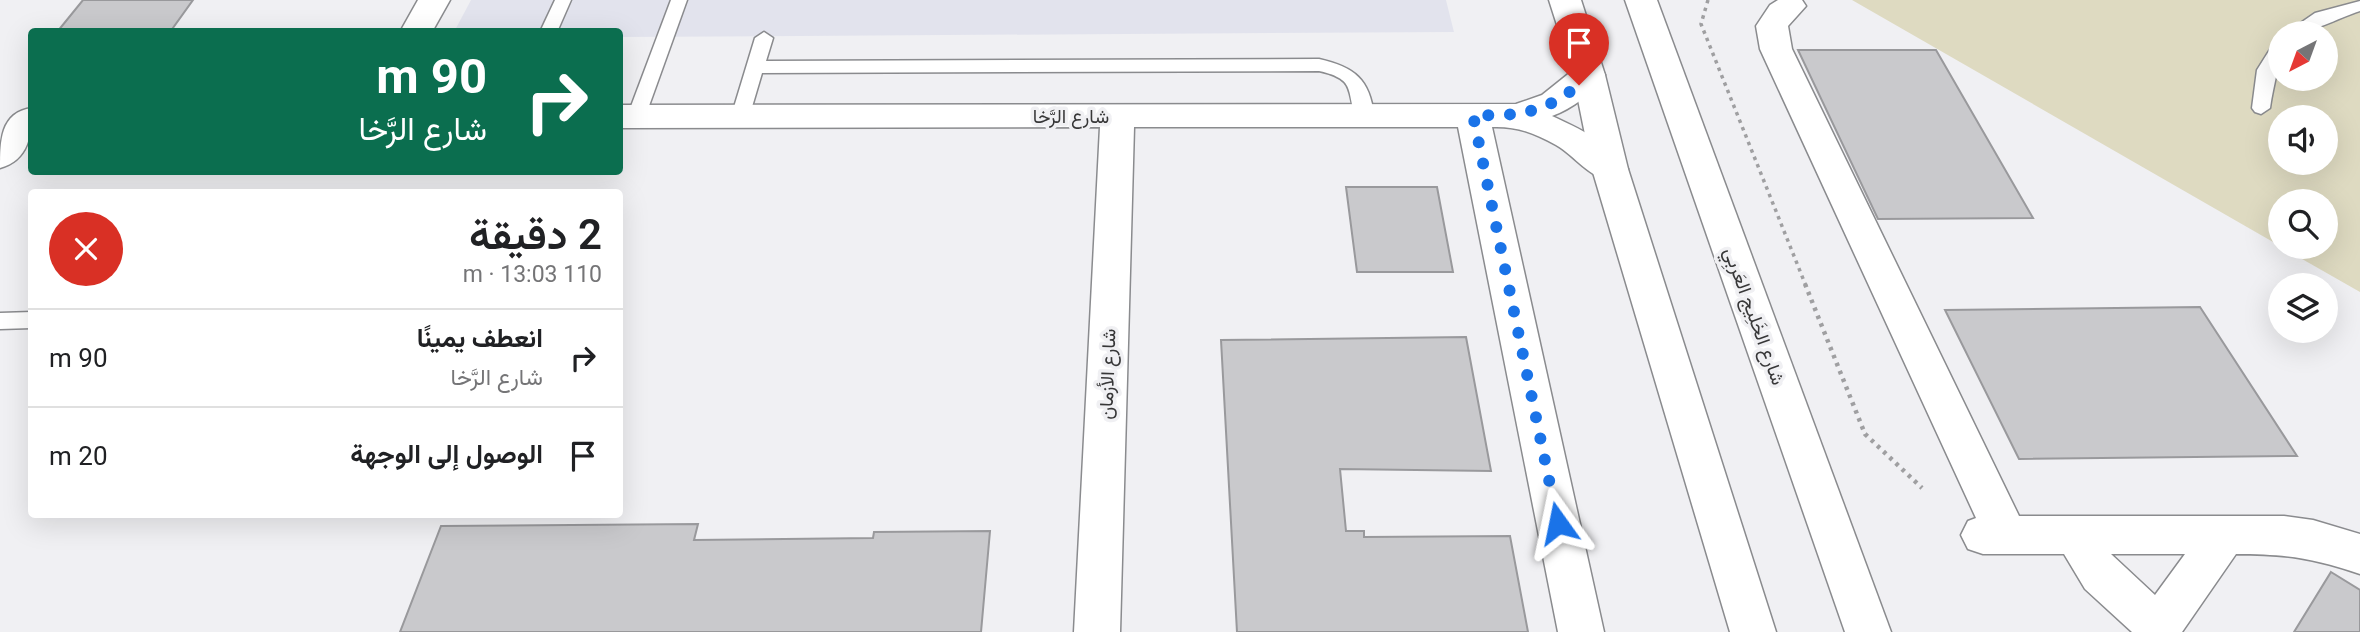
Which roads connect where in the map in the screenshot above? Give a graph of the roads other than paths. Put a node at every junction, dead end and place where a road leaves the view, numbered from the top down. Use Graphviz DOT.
graph roads {
  1 [pos="434,0"];
  2 [pos="563,0"];
  3 [pos="679,0"];
  4 [pos="1565,0"];
  5 [pos="1641,0"];
  6 [pos="1790,6"];
  7 [pos="2360,6"];
  8 [pos="2316,21"];
  9 [pos="418,28"];
  10 [pos="550,28"];
  11 [pos="764,38"];
  12 [pos="755,67"];
  13 [pos="2268,67"];
  14 [pos="1589,75"];
  15 [pos="2261,108"];
  16 [pos="1473,115"];
  17 [pos="1522,115"];
  18 [pos="1117,116"];
  19 [pos="1365,116"];
  20 [pos="628,117"];
  21 [pos="740,117"];
  22 [pos="20,119"];
  23 [pos="0,156"];
  24 [pos="1610,169"];
  25 [pos="28,320"];
  26 [pos="0,321"];
  27 [pos="2077,534"];
  28 [pos="2225,534"];
  29 [pos="2360,554"];
  30 [pos="2157,629"];
  31 [pos="1097,632"];
  32 [pos="1581,632"];
  33 [pos="1753,632"];
  34 [pos="1868,632"];
  1 -- 9 [label="main road"];
  2 -- 10 [label="lane"];
  3 -- 20 [label="lane"];
  4 -- 14 [label="main road"];
  5 -- 34 [label="main road, شارع الخَلِيج العَربِي"];
  6 -- 27 [label="main road"];
  7 -- 8 [label="lane"];
  11 -- 12 [label="lane"];
  12 -- 19 [label="lane"];
  12 -- 21 [label="lane"];
  13 -- 15 [label="lane"];
  14 -- 17 [label="main road, شارع الرَّخا"];
  14 -- 24 [label="main road"];
  16 -- 17 [label="main road, شارع الرَّخا"];
  16 -- 19 [label="main road, شارع الرَّخا"];
  16 -- 32 [label="main road"];
  17 -- 24 [label="main road, شارع الرَّخا"];
  18 -- 19 [label="main road, شارع الرَّخا"];
  18 -- 21 [label="main road, شارع الرَّخا"];
  18 -- 31 [label="main road, شارع الأزمان"];
  20 -- 21 [label="main road, شارع الرَّخا"];
  22 -- 23 [label="main road"];
  24 -- 33 [label="main road"];
  25 -- 26 [label="lane"];
  27 -- 28 [label="main road"];
  27 -- 30 [label="main road"];
  28 -- 29 [label="main road"];
  28 -- 30 [label="main road"];
}
